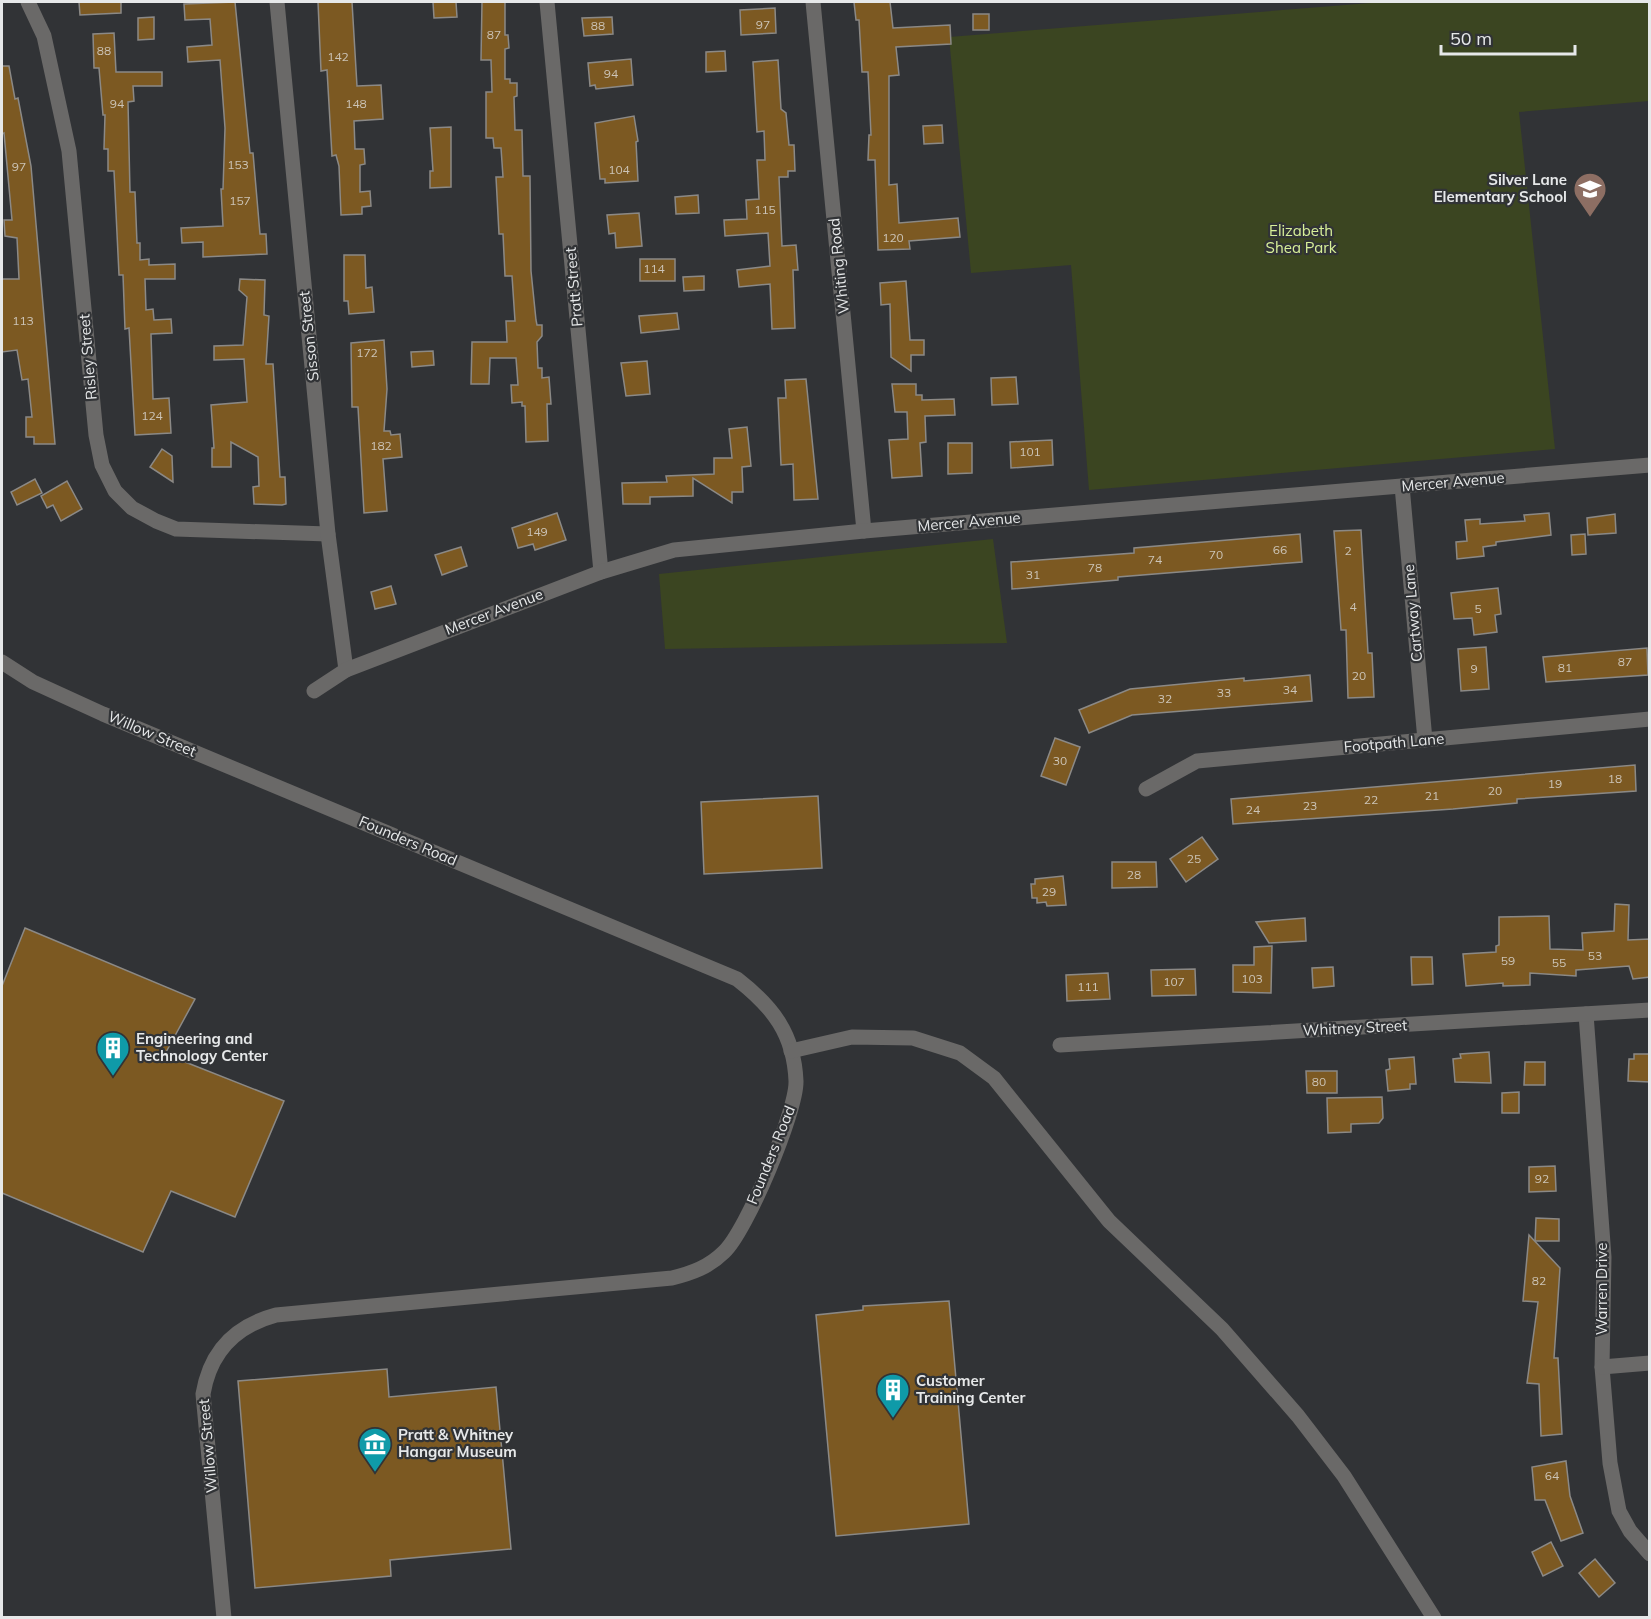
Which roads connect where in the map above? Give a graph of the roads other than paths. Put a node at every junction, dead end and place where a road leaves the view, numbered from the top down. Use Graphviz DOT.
graph roads {
  1 [pos="28,2"];
  2 [pos="277,2"];
  3 [pos="547,2"];
  4 [pos="813,2"];
  5 [pos="1650,465"];
  6 [pos="1402,486"];
  7 [pos="864,531"];
  8 [pos="328,534"];
  9 [pos="601,572"];
  10 [pos="2,662"];
  11 [pos="346,670"];
  12 [pos="314,691"];
  13 [pos="1650,718"];
  14 [pos="1425,740"];
  15 [pos="1146,789"];
  16 [pos="305,798"];
  17 [pos="1650,1010"];
  18 [pos="1586,1014"];
  19 [pos="1060,1045"];
  20 [pos="791,1051"];
  21 [pos="317,1312"];
  22 [pos="1650,1363"];
  23 [pos="1602,1367"];
  24 [pos="1650,1554"];
  25 [pos="224,1617"];
  26 [pos="1434,1617"];
  1 -- 8 [label="street, Risley Street"];
  2 -- 8 [label="street, Sisson Street"];
  3 -- 9 [label="street, Pratt Street"];
  4 -- 7 [label="street, Whiting Road"];
  5 -- 6 [label="street, Mercer Avenue"];
  6 -- 7 [label="street, Mercer Avenue"];
  6 -- 14 [label="street, Cartway Lane"];
  7 -- 9 [label="street, Mercer Avenue"];
  8 -- 11 [label="street, Sisson Street"];
  9 -- 11 [label="street, Mercer Avenue"];
  10 -- 16 [label="street, Willow Street"];
  11 -- 12 [label="street, Mercer Avenue"];
  13 -- 14 [label="street, Footpath Lane"];
  14 -- 15 [label="street, Footpath Lane"];
  16 -- 20 [label="street, Founders Road"];
  17 -- 18 [label="street, Whitney Street"];
  18 -- 19 [label="street, Whitney Street"];
  18 -- 23 [label="street, Warren Drive"];
  20 -- 21 [label="street, Founders Road"];
  20 -- 26 [label="street"];
  21 -- 25 [label="street, Willow Street"];
  22 -- 23 [label="street"];
  23 -- 24 [label="street, Warren Drive"];
}
